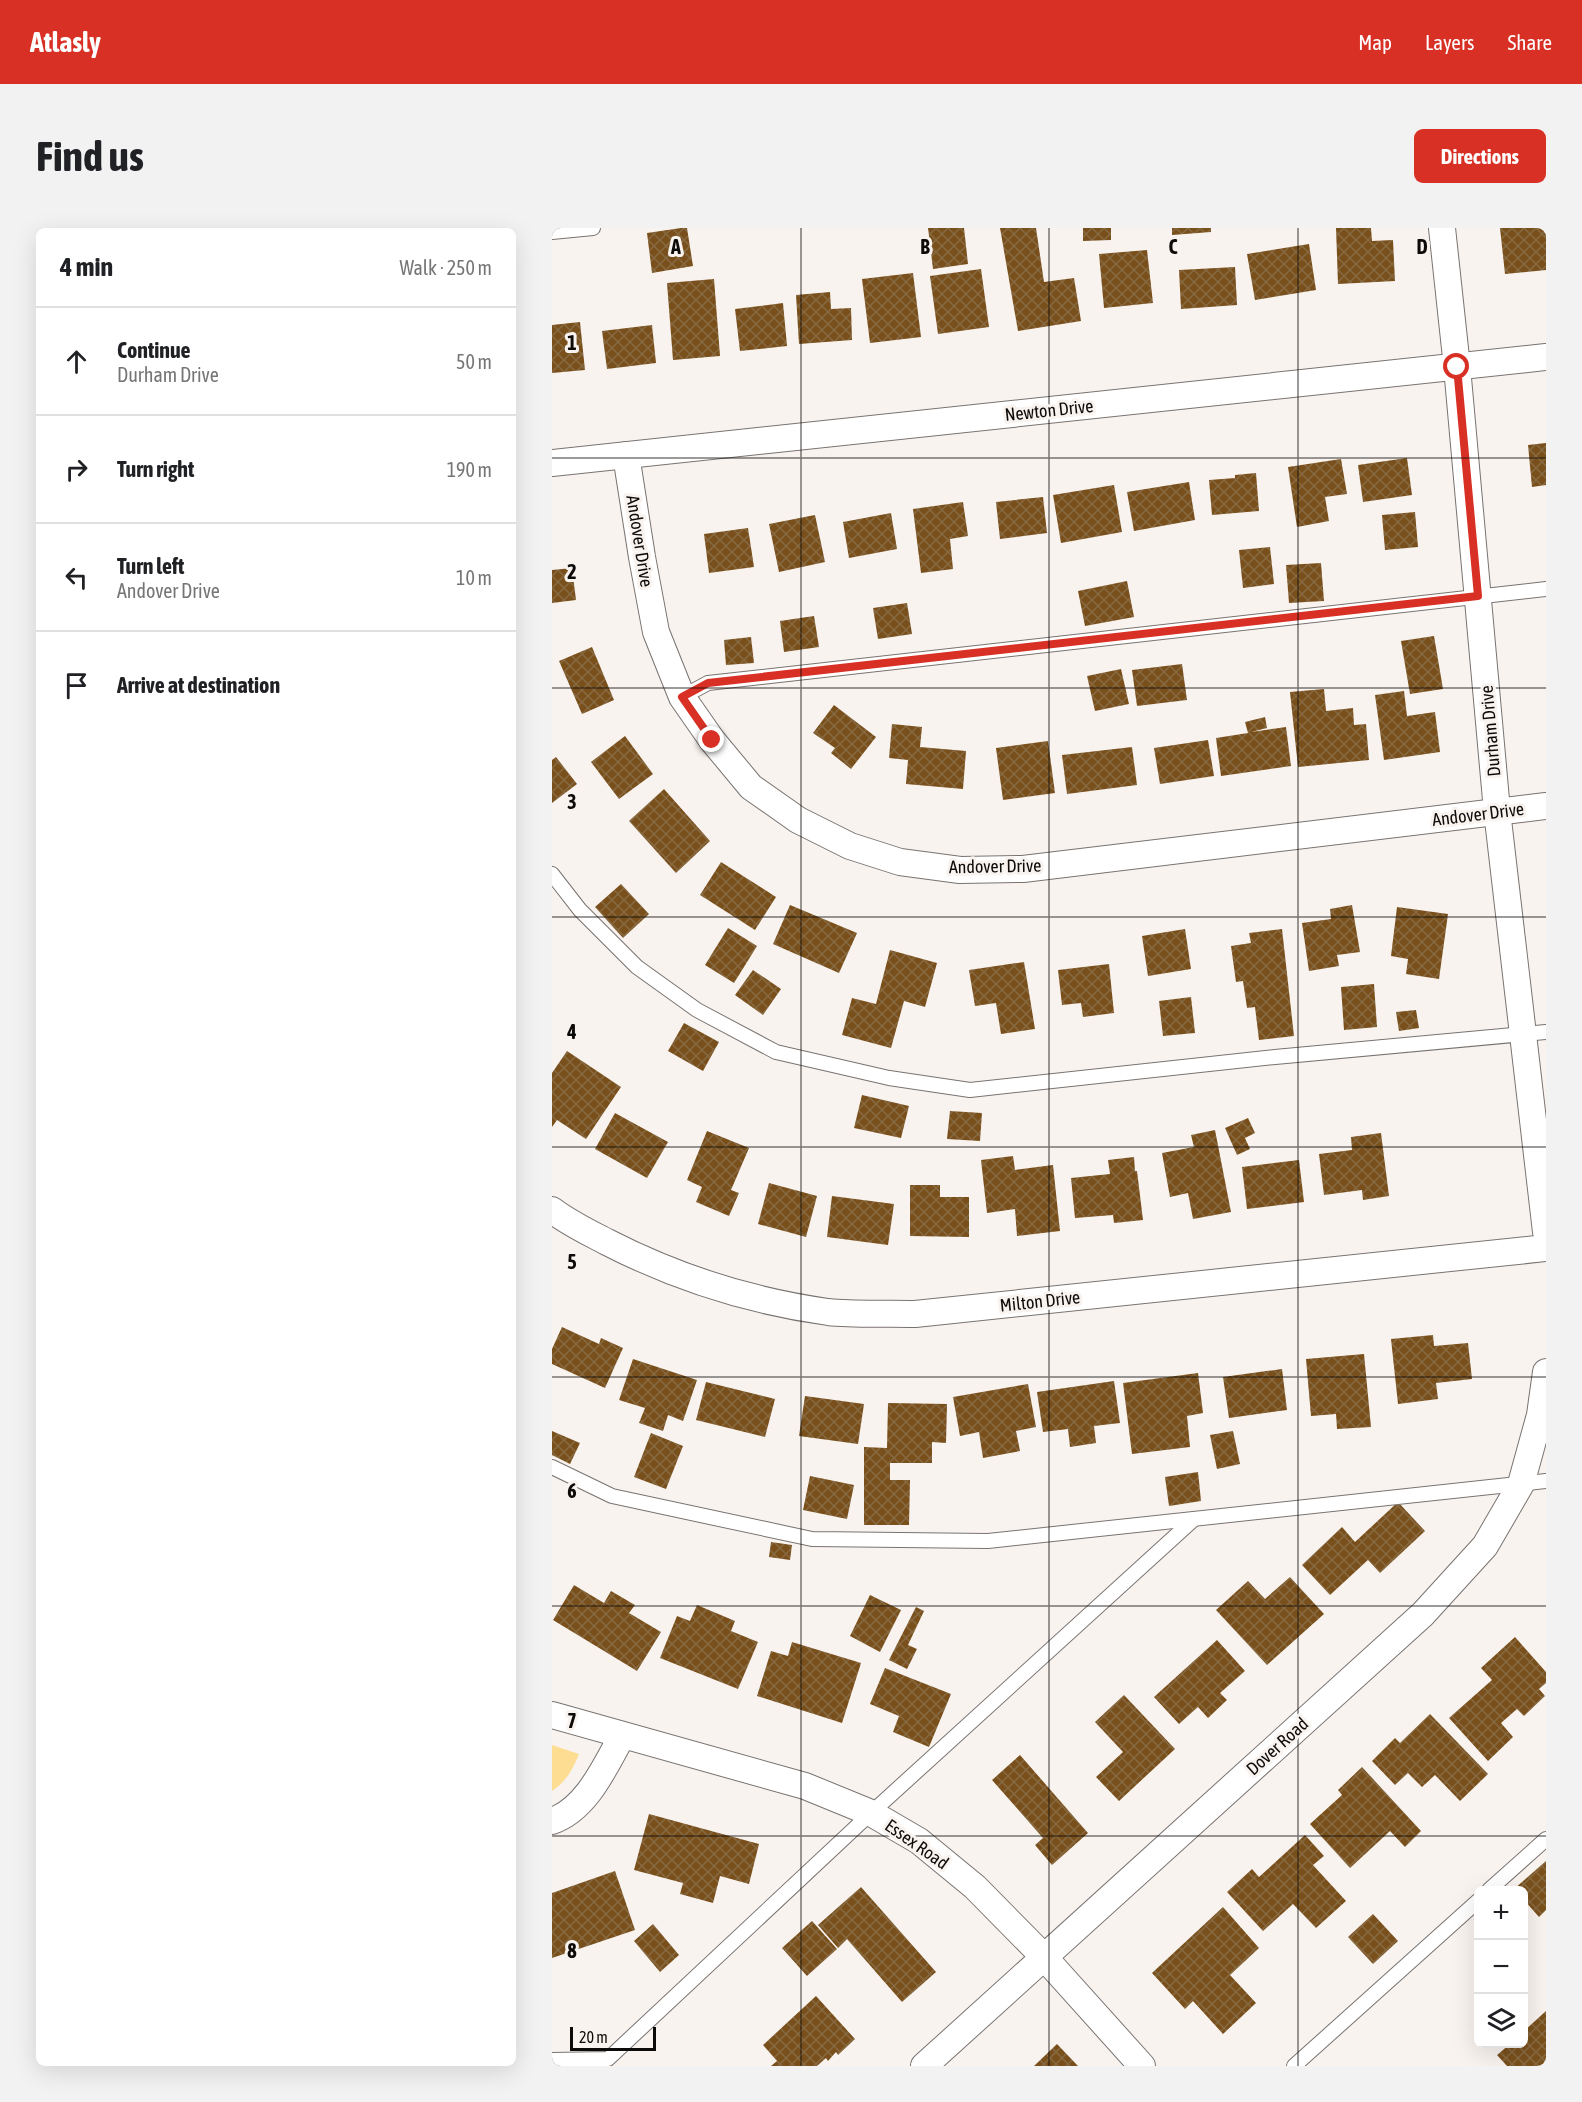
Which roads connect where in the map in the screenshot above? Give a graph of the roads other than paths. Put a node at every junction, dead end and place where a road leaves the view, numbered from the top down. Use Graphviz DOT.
graph roads {
  1 [pos="593,228"];
  2 [pos="1442,228"];
  3 [pos="552,232"];
  4 [pos="1546,357"];
  5 [pos="1457,367"];
  6 [pos="627,455"];
  7 [pos="552,463"];
  8 [pos="1546,589"];
  9 [pos="1478,596"];
  10 [pos="682,697"];
  11 [pos="1546,806"];
  12 [pos="1497,811"];
  13 [pos="552,874"];
  14 [pos="1534,1033"];
  15 [pos="552,1210"];
  16 [pos="1546,1232"];
  17 [pos="1546,1248"];
  18 [pos="1546,1372"];
  19 [pos="552,1467"];
  20 [pos="1546,1481"];
  21 [pos="1521,1484"];
  22 [pos="1194,1519"];
  23 [pos="552,1715"];
  24 [pos="622,1736"];
  25 [pos="871,1813"];
  26 [pos="552,1821"];
  27 [pos="1546,1839"];
  28 [pos="1493,1886"];
  29 [pos="1474,1904"];
  30 [pos="1044,1957"];
  31 [pos="552,2060"];
  32 [pos="924,2066"];
  33 [pos="1142,2066"];
  34 [pos="1294,2066"];
  1 -- 3 [label="lane"];
  2 -- 5 [label="street, Durham Drive"];
  4 -- 5 [label="street, Newton Drive"];
  5 -- 6 [label="street, Newton Drive"];
  5 -- 9 [label="street, Durham Drive"];
  6 -- 7 [label="street, Newton Drive"];
  6 -- 10 [label="street, Andover Drive"];
  8 -- 9 [label="lane"];
  9 -- 10 [label="lane"];
  9 -- 12 [label="street, Durham Drive"];
  10 -- 12 [label="street, Andover Drive"];
  11 -- 12 [label="street, Andover Drive"];
  12 -- 14 [label="street, Durham Drive"];
  13 -- 14 [label="lane"];
  14 -- 16 [label="street, Durham Drive"];
  15 -- 17 [label="street, Milton Drive"];
  18 -- 21 [label="street, Dover Road"];
  19 -- 22 [label="lane"];
  20 -- 21 [label="lane"];
  21 -- 22 [label="lane"];
  21 -- 30 [label="street, Dover Road"];
  22 -- 25 [label="lane"];
  23 -- 24 [label="street, Essex Road"];
  24 -- 25 [label="street, Essex Road"];
  24 -- 26 [label="street"];
  25 -- 30 [label="street, Essex Road"];
  25 -- 31 [label="lane"];
  27 -- 28 [label="lane"];
  29 -- 34 [label="lane"];
  30 -- 32 [label="street, Dover Road"];
  30 -- 33 [label="street, Essex Road"];
}
